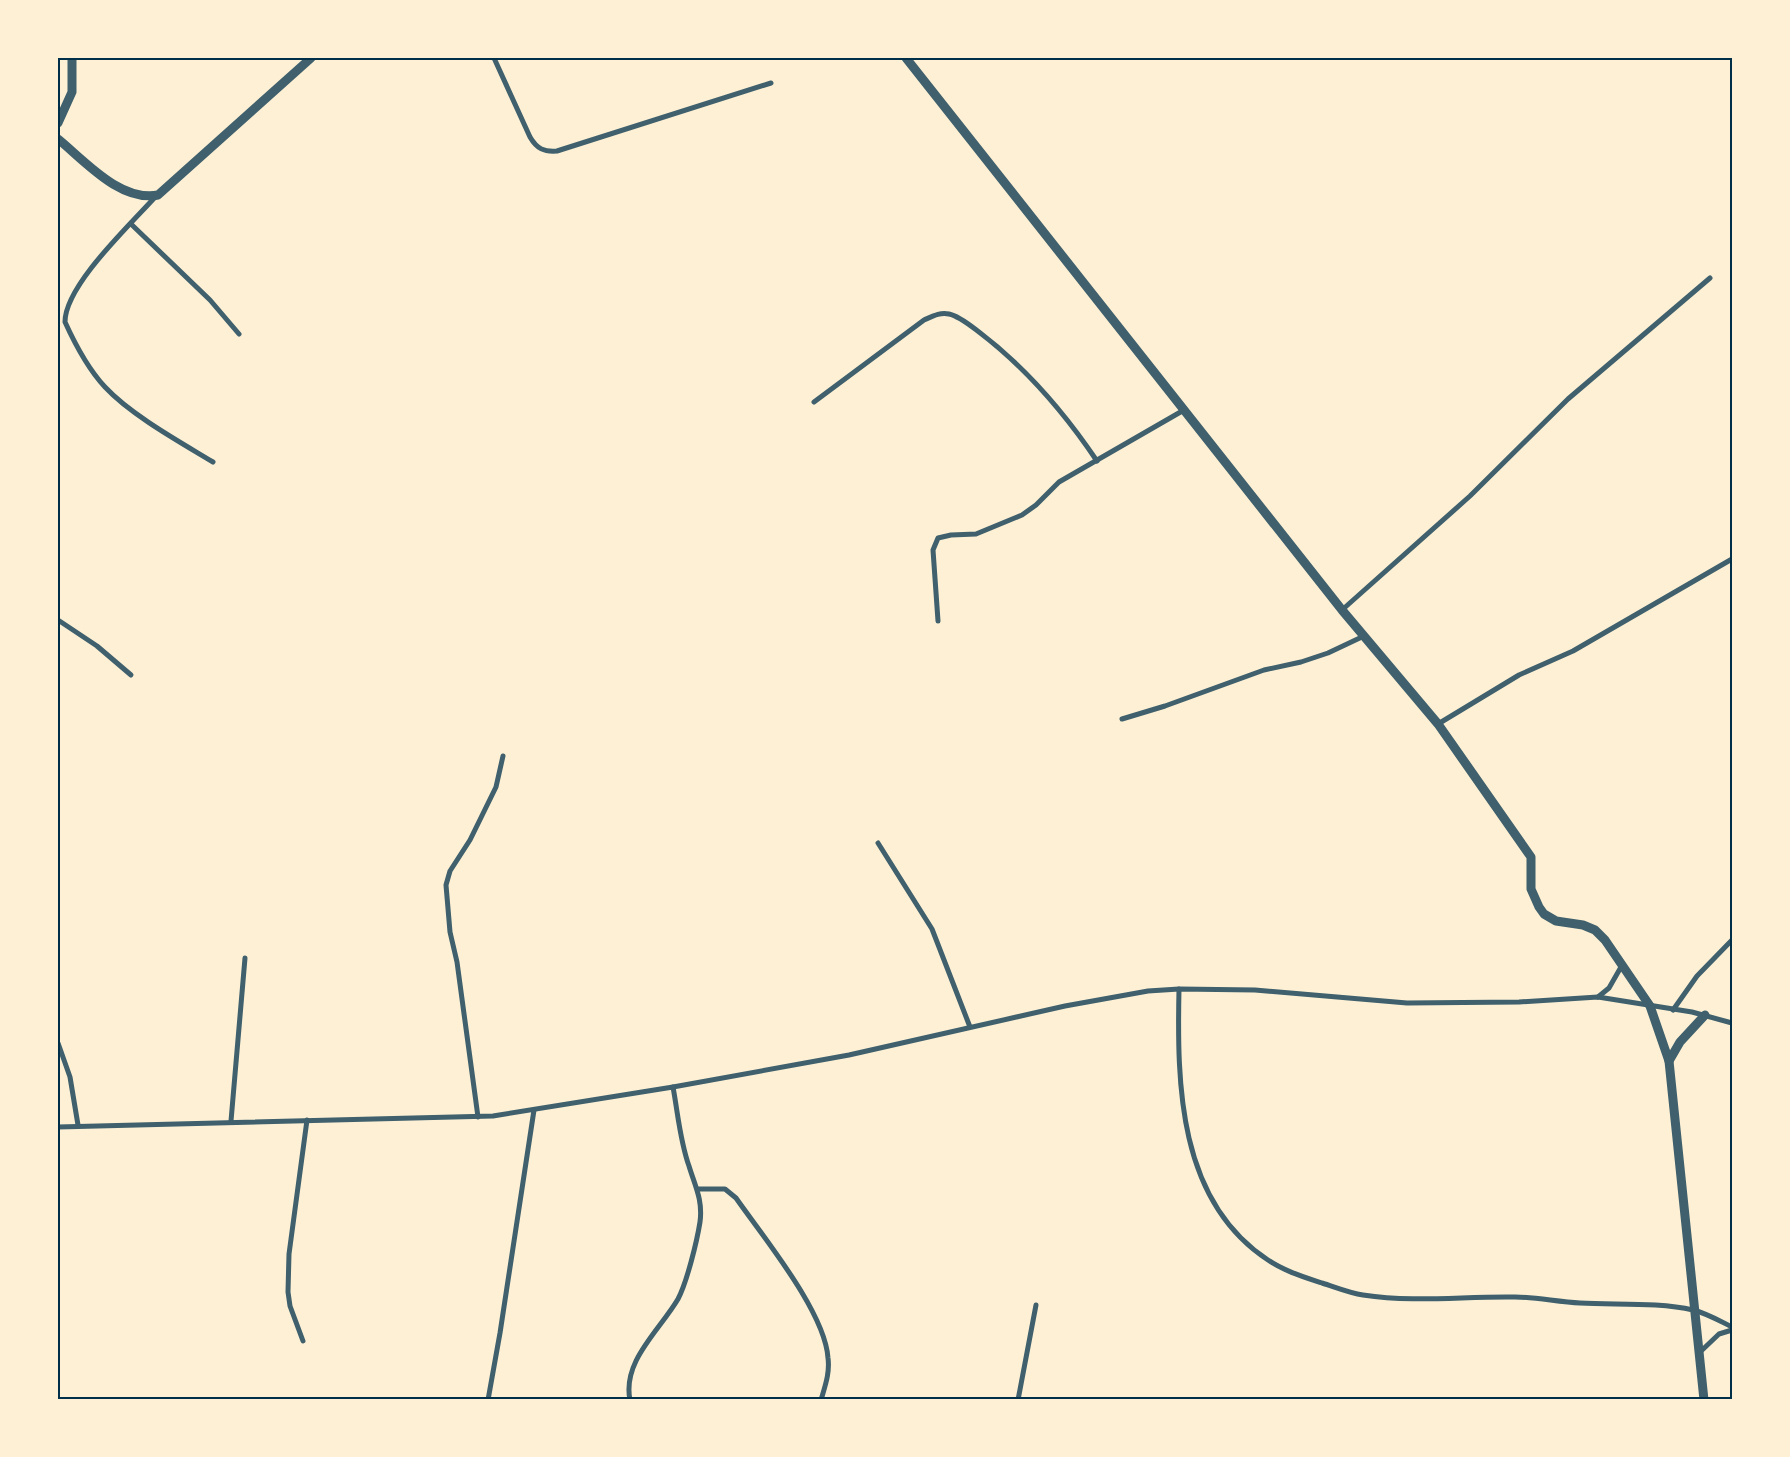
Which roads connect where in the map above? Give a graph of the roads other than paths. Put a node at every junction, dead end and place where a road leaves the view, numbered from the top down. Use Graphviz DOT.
graph roads {
  1 [pos="72,58"];
  2 [pos="311,58"];
  3 [pos="494,58"];
  4 [pos="906,58"];
  5 [pos="771,83"];
  6 [pos="58,122"];
  7 [pos="58,139"];
  8 [pos="158,194"];
  9 [pos="131,224"];
  10 [pos="1710,278"];
  11 [pos="239,334"];
  12 [pos="814,402"];
  13 [pos="1185,410"];
  14 [pos="1097,461"];
  15 [pos="212,462"];
  16 [pos="1732,559"];
  17 [pos="1342,610"];
  18 [pos="58,620"];
  19 [pos="938,621"];
  20 [pos="1364,636"];
  21 [pos="131,675"];
  22 [pos="1122,719"];
  23 [pos="1438,724"];
  24 [pos="503,756"];
  25 [pos="878,843"];
  26 [pos="1732,940"];
  27 [pos="245,958"];
  28 [pos="1621,967"];
  29 [pos="1179,988"];
  30 [pos="1598,998"];
  31 [pos="1650,1006"];
  32 [pos="1672,1010"];
  33 [pos="1705,1015"];
  34 [pos="1732,1023"];
  35 [pos="970,1027"];
  36 [pos="58,1043"];
  37 [pos="1669,1061"];
  38 [pos="673,1088"];
  39 [pos="534,1110"];
  40 [pos="478,1117"];
  41 [pos="307,1120"];
  42 [pos="231,1121"];
  43 [pos="78,1125"];
  44 [pos="58,1127"];
  45 [pos="698,1189"];
  46 [pos="1036,1306"];
  47 [pos="1694,1310"];
  48 [pos="1732,1328"];
  49 [pos="304,1341"];
  50 [pos="1699,1354"];
  51 [pos="488,1400"];
  52 [pos="630,1400"];
  53 [pos="821,1400"];
  54 [pos="1018,1400"];
  55 [pos="1704,1400"];
  1 -- 6 [label="street"];
  2 -- 8 [label="street"];
  3 -- 5 [label="street"];
  4 -- 13 [label="street"];
  7 -- 8 [label="street"];
  8 -- 9 [label="street"];
  9 -- 11 [label="street"];
  9 -- 15 [label="street"];
  10 -- 17 [label="street"];
  12 -- 14 [label="street"];
  13 -- 14 [label="street"];
  13 -- 17 [label="street"];
  14 -- 19 [label="street"];
  16 -- 23 [label="street"];
  17 -- 20 [label="street"];
  18 -- 21 [label="street"];
  20 -- 22 [label="street"];
  20 -- 23 [label="street"];
  23 -- 28 [label="street"];
  24 -- 40 [label="street"];
  25 -- 35 [label="street"];
  26 -- 32 [label="street"];
  27 -- 42 [label="street"];
  28 -- 30 [label="street"];
  28 -- 31 [label="street"];
  29 -- 30 [label="street"];
  29 -- 35 [label="street"];
  29 -- 47 [label="street"];
  30 -- 31 [label="street"];
  31 -- 32 [label="street"];
  31 -- 37 [label="street"];
  32 -- 33 [label="street"];
  33 -- 34 [label="street"];
  33 -- 37 [label="street"];
  35 -- 38 [label="street"];
  36 -- 43 [label="street"];
  37 -- 47 [label="street"];
  38 -- 39 [label="street"];
  38 -- 45 [label="street"];
  39 -- 40 [label="street"];
  39 -- 51 [label="street"];
  40 -- 41 [label="street"];
  41 -- 42 [label="street"];
  41 -- 49 [label="street"];
  42 -- 43 [label="street"];
  43 -- 44 [label="street"];
  45 -- 52 [label="street"];
  45 -- 53 [label="street"];
  46 -- 54 [label="street"];
  47 -- 48 [label="street"];
  47 -- 50 [label="street"];
  48 -- 50 [label="street"];
  50 -- 55 [label="street"];
}
